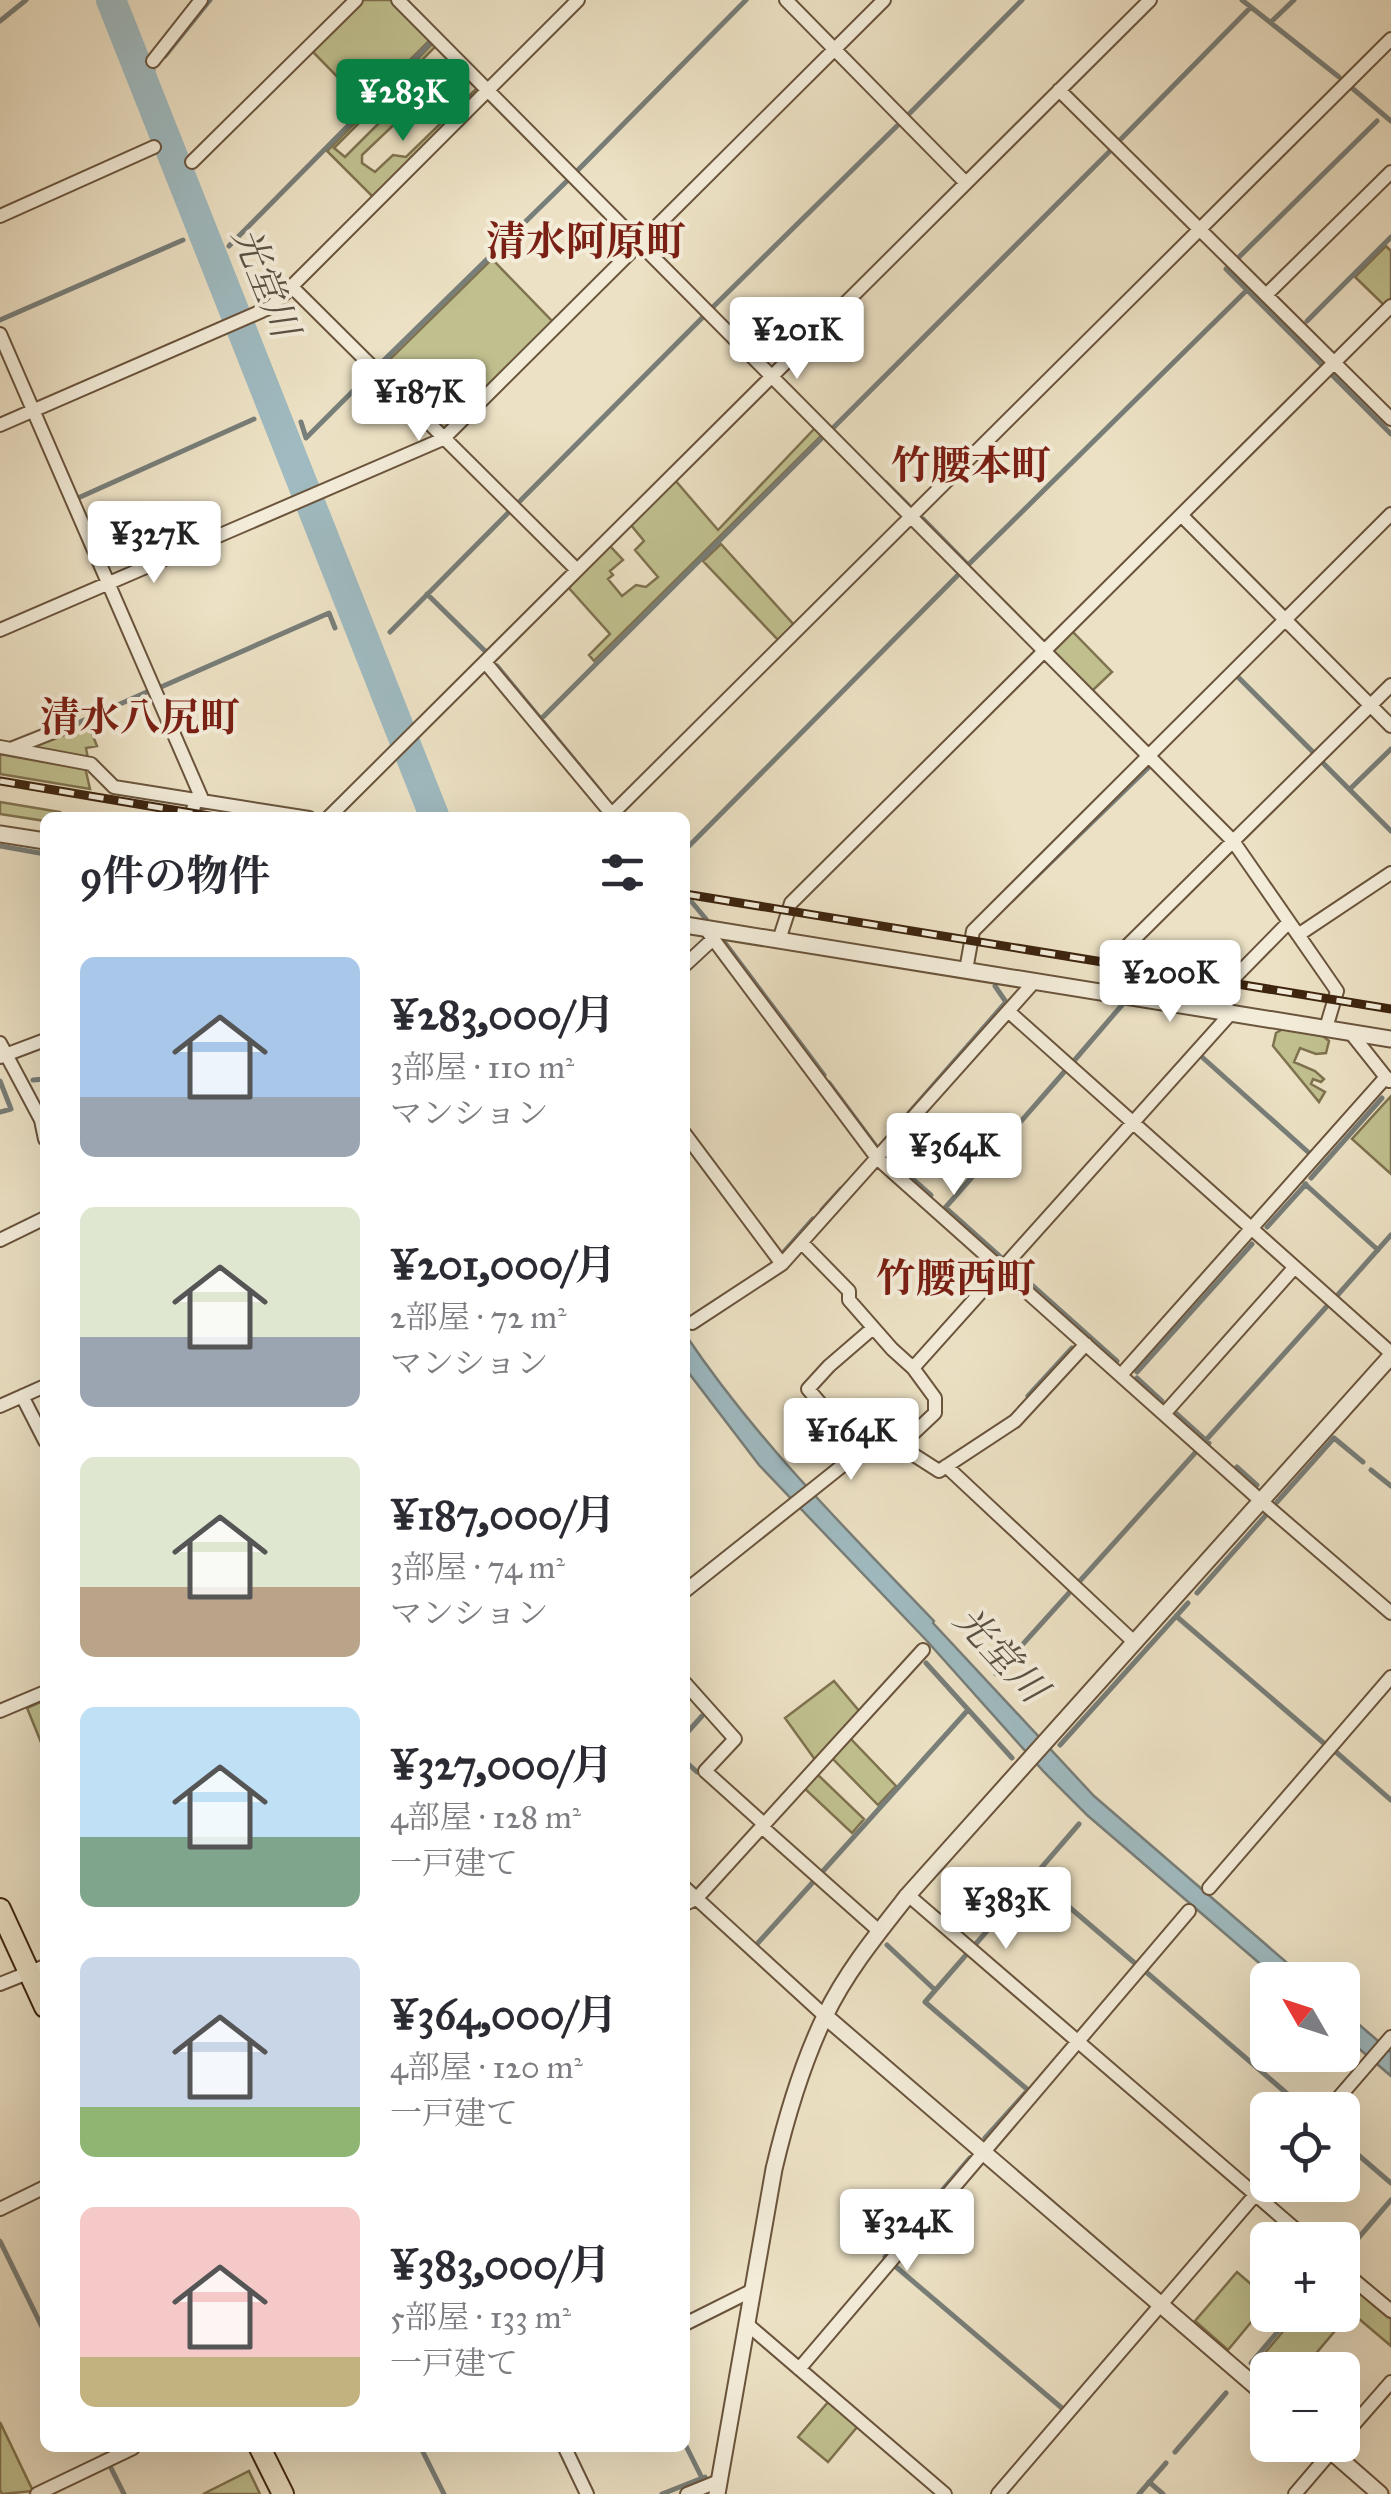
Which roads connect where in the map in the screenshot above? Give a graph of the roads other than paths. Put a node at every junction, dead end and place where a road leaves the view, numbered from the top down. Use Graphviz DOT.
graph roads {
  1 [pos="201,0"];
  2 [pos="356,0"];
  3 [pos="398,0"];
  4 [pos="578,0"];
  5 [pos="786,0"];
  6 [pos="884,0"];
  7 [pos="1150,0"];
  8 [pos="1391,40"];
  9 [pos="834,50"];
  10 [pos="153,61"];
  11 [pos="487,90"];
  12 [pos="1059,90"];
  13 [pos="154,148"];
  14 [pos="192,162"];
  15 [pos="1391,172"];
  16 [pos="966,183"];
  17 [pos="0,216"];
  18 [pos="1200,229"];
  19 [pos="639,243"];
  20 [pos="291,286"];
  21 [pos="1266,295"];
  22 [pos="1391,306"];
  23 [pos="0,334"];
  24 [pos="1335,363"];
  25 [pos="772,377"];
  26 [pos="33,410"];
  27 [pos="1391,420"];
  28 [pos="0,424"];
  29 [pos="444,438"];
  30 [pos="1391,514"];
  31 [pos="1182,516"];
  32 [pos="911,517"];
  33 [pos="577,570"];
  34 [pos="108,583"];
  35 [pos="1284,619"];
  36 [pos="0,630"];
  37 [pos="1045,652"];
  38 [pos="485,662"];
  39 [pos="1391,685"];
  40 [pos="1370,706"];
  41 [pos="1391,726"];
  42 [pos="66,727"];
  43 [pos="6,748"];
  44 [pos="1148,756"];
  45 [pos="199,799"];
  46 [pos="193,812"];
  47 [pos="274,812"];
  48 [pos="334,812"];
  49 [pos="610,812"];
  50 [pos="617,812"];
  51 [pos="0,834"];
  52 [pos="40,840"];
  53 [pos="1234,841"];
  54 [pos="1391,873"];
  55 [pos="1289,922"];
  56 [pos="690,927"];
  57 [pos="709,934"];
  58 [pos="1298,935"];
  59 [pos="780,940"];
  60 [pos="690,959"];
  61 [pos="966,970"];
  62 [pos="1034,982"];
  63 [pos="1114,993"];
  64 [pos="1008,1011"];
  65 [pos="1229,1011"];
  66 [pos="1326,1028"];
  67 [pos="1350,1032"];
  68 [pos="1391,1039"];
  69 [pos="40,1041"];
  70 [pos="2,1052"];
  71 [pos="1388,1080"];
  72 [pos="40,1118"];
  73 [pos="1134,1124"];
  74 [pos="690,1141"];
  75 [pos="877,1158"];
  76 [pos="40,1220"];
  77 [pos="1251,1230"];
  78 [pos="0,1240"];
  79 [pos="802,1243"];
  80 [pos="782,1264"];
  81 [pos="1294,1268"];
  82 [pos="1004,1270"];
  83 [pos="692,1322"];
  84 [pos="873,1328"];
  85 [pos="1086,1344"];
  86 [pos="1391,1355"];
  87 [pos="914,1368"];
  88 [pos="1121,1375"];
  89 [pos="40,1388"];
  90 [pos="22,1396"];
  91 [pos="0,1406"];
  92 [pos="1164,1414"];
  93 [pos="40,1432"];
  94 [pos="867,1446"];
  95 [pos="900,1446"];
  96 [pos="946,1466"];
  97 [pos="1260,1500"];
  98 [pos="690,1587"];
  99 [pos="1391,1613"];
  100 [pos="1134,1642"];
  101 [pos="923,1650"];
  102 [pos="1391,1677"];
  103 [pos="690,1689"];
  104 [pos="40,1694"];
  105 [pos="0,1711"];
  106 [pos="763,1825"];
  107 [pos="1209,1888"];
  108 [pos="908,1896"];
  109 [pos="691,1901"];
  110 [pos="0,1909"];
  111 [pos="1189,1911"];
  112 [pos="879,1931"];
  113 [pos="36,1969"];
  114 [pos="0,1984"];
  115 [pos="825,2016"];
  116 [pos="1389,2039"];
  117 [pos="1077,2042"];
  118 [pos="1343,2092"];
  119 [pos="982,2152"];
  120 [pos="40,2189"];
  121 [pos="1250,2190"];
  122 [pos="1250,2200"];
  123 [pos="1264,2202"];
  124 [pos="0,2209"];
  125 [pos="1287,2222"];
  126 [pos="1360,2285"];
  127 [pos="753,2290"];
  128 [pos="1160,2305"];
  129 [pos="1391,2311"];
  130 [pos="690,2322"];
  131 [pos="747,2324"];
  132 [pos="798,2368"];
  133 [pos="1250,2382"];
  134 [pos="1391,2382"];
  135 [pos="1360,2417"];
  136 [pos="125,2452"];
  137 [pos="262,2452"];
  138 [pos="566,2452"];
  139 [pos="1319,2462"];
  140 [pos="1346,2462"];
  141 [pos="718,2488"];
  142 [pos="38,2494"];
  143 [pos="283,2494"];
  144 [pos="588,2494"];
  145 [pos="687,2494"];
  146 [pos="945,2494"];
  147 [pos="998,2494"];
  148 [pos="1295,2494"];
  149 [pos="1380,2494"];
  1 -- 10 [label="street"];
  2 -- 14 [label="street"];
  3 -- 11 [label="street"];
  4 -- 11 [label="street"];
  5 -- 9 [label="street"];
  6 -- 9 [label="street"];
  7 -- 12 [label="street"];
  8 -- 18 [label="street"];
  9 -- 16 [label="street"];
  9 -- 19 [label="street"];
  11 -- 19 [label="street"];
  11 -- 20 [label="street"];
  12 -- 16 [label="street"];
  12 -- 18 [label="street"];
  13 -- 17 [label="street"];
  15 -- 21 [label="street"];
  16 -- 25 [label="street"];
  18 -- 21 [label="street"];
  18 -- 32 [label="street"];
  19 -- 25 [label="street"];
  19 -- 29 [label="street"];
  20 -- 26 [label="street"];
  20 -- 29 [label="street"];
  21 -- 24 [label="street"];
  22 -- 24 [label="street"];
  23 -- 26 [label="street"];
  24 -- 27 [label="street"];
  24 -- 31 [label="street"];
  25 -- 32 [label="street"];
  25 -- 33 [label="street"];
  26 -- 28 [label="street"];
  26 -- 34 [label="street"];
  29 -- 33 [label="street"];
  29 -- 34 [label="street"];
  30 -- 35 [label="street"];
  31 -- 35 [label="street"];
  31 -- 37 [label="street"];
  32 -- 37 [label="street"];
  32 -- 50 [label="street"];
  33 -- 38 [label="street"];
  34 -- 36 [label="street"];
  34 -- 45 [label="street"];
  35 -- 40 [label="street"];
  35 -- 44 [label="street"];
  37 -- 44 [label="street"];
  37 -- 59 [label="street"];
  38 -- 48 [label="street"];
  38 -- 49 [label="street"];
  39 -- 40 [label="street"];
  40 -- 41 [label="street"];
  40 -- 53 [label="street"];
  42 -- 43 [label="street"];
  43 -- 45 [label="street"];
  44 -- 53 [label="street"];
  44 -- 61 [label="street"];
  45 -- 46 [label="street"];
  45 -- 47 [label="street"];
  51 -- 52 [label="street"];
  53 -- 55 [label="street"];
  53 -- 63 [label="street"];
  54 -- 58 [label="street"];
  55 -- 58 [label="street"];
  55 -- 65 [label="street"];
  56 -- 57 [label="street"];
  57 -- 59 [label="street"];
  57 -- 60 [label="street"];
  57 -- 75 [label="street"];
  58 -- 66 [label="street"];
  59 -- 61 [label="street"];
  61 -- 62 [label="street"];
  62 -- 63 [label="street"];
  62 -- 64 [label="street"];
  63 -- 65 [label="street"];
  64 -- 73 [label="street"];
  64 -- 75 [label="street"];
  65 -- 66 [label="street"];
  65 -- 73 [label="street"];
  66 -- 67 [label="street"];
  67 -- 68 [label="street"];
  67 -- 71 [label="street"];
  69 -- 70 [label="street"];
  70 -- 72 [label="street"];
  71 -- 77 [label="street"];
  73 -- 77 [label="street"];
  73 -- 82 [label="street"];
  74 -- 80 [label="street"];
  75 -- 79 [label="street"];
  75 -- 82 [label="street"];
  76 -- 78 [label="street"];
  77 -- 81 [label="street"];
  77 -- 88 [label="street"];
  79 -- 80 [label="street"];
  79 -- 84 [label="street"];
  80 -- 83 [label="street"];
  81 -- 86 [label="street"];
  81 -- 92 [label="street"];
  82 -- 85 [label="street"];
  82 -- 87 [label="street"];
  84 -- 87 [label="street"];
  84 -- 94 [label="street"];
  85 -- 88 [label="street"];
  85 -- 96 [label="street"];
  86 -- 97 [label="street"];
  87 -- 95 [label="street"];
  88 -- 92 [label="street"];
  89 -- 90 [label="street"];
  90 -- 91 [label="street"];
  90 -- 93 [label="street"];
  92 -- 97 [label="street"];
  94 -- 95 [label="street"];
  94 -- 98 [label="street"];
  95 -- 96 [label="street"];
  96 -- 100 [label="street"];
  97 -- 99 [label="street"];
  97 -- 100 [label="street"];
  100 -- 108 [label="street"];
  101 -- 106 [label="street"];
  102 -- 107 [label="street"];
  103 -- 106 [label="street"];
  104 -- 105 [label="street"];
  106 -- 109 [label="street"];
  106 -- 112 [label="street"];
  108 -- 112 [label="street"];
  108 -- 117 [label="street"];
  109 -- 115 [label="street"];
  110 -- 113 [label="highway"];
  111 -- 117 [label="street"];
  112 -- 115 [label="street"];
  113 -- 114 [label="street"];
  115 -- 119 [label="street"];
  115 -- 127 [label="street"];
  116 -- 118 [label="street"];
  117 -- 119 [label="street"];
  117 -- 121 [label="street"];
  119 -- 128 [label="street"];
  119 -- 132 [label="street"];
  120 -- 124 [label="street"];
  122 -- 128 [label="street"];
  123 -- 125 [label="street"];
  126 -- 129 [label="street"];
  127 -- 130 [label="street"];
  127 -- 131 [label="street"];
  128 -- 133 [label="street"];
  128 -- 147 [label="street"];
  131 -- 132 [label="street"];
  131 -- 141 [label="street"];
  132 -- 146 [label="street"];
  134 -- 135 [label="street"];
  136 -- 142 [label="street"];
  137 -- 143 [label="highway"];
  138 -- 144 [label="street"];
  139 -- 148 [label="street"];
  140 -- 149 [label="street"];
  141 -- 145 [label="street"];
}
